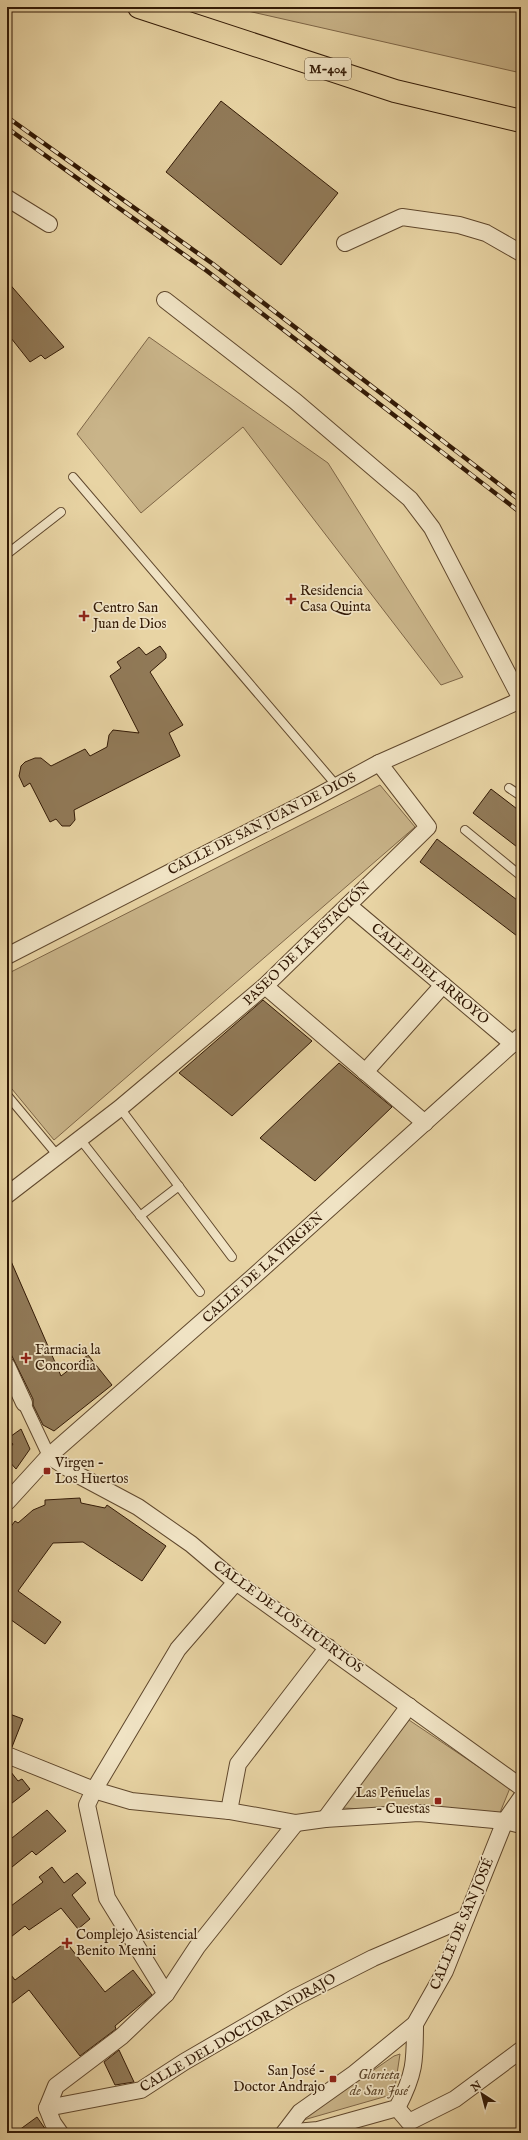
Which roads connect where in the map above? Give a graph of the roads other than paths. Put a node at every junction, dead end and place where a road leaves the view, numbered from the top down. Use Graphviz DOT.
graph roads {
  1 [pos="139,7"];
  2 [pos="521,121"];
  3 [pos="7,198"];
  4 [pos="49,224"];
  5 [pos="345,243"];
  6 [pos="521,253"];
  7 [pos="165,300"];
  8 [pos="73,477"];
  9 [pos="61,512"];
  10 [pos="7,554"];
  11 [pos="521,699"];
  12 [pos="379,763"];
  13 [pos="337,786"];
  14 [pos="509,788"];
  15 [pos="521,796"];
  16 [pos="465,830"];
  17 [pos="521,876"];
  18 [pos="348,905"];
  19 [pos="7,956"];
  20 [pos="443,985"];
  21 [pos="265,986"];
  22 [pos="517,1040"];
  23 [pos="365,1072"];
  24 [pos="7,1095"];
  25 [pos="120,1108"];
  26 [pos="425,1123"];
  27 [pos="80,1139"];
  28 [pos="58,1156"];
  29 [pos="179,1186"];
  30 [pos="7,1195"];
  31 [pos="140,1216"];
  32 [pos="232,1257"];
  33 [pos="200,1292"];
  34 [pos="7,1366"];
  35 [pos="24,1403"];
  36 [pos="49,1456"];
  37 [pos="7,1502"];
  38 [pos="236,1582"];
  39 [pos="328,1647"];
  40 [pos="410,1706"];
  41 [pos="7,1755"];
  42 [pos="521,1787"];
  43 [pos="94,1790"];
  44 [pos="521,1798"];
  45 [pos="229,1810"];
  46 [pos="326,1819"];
  47 [pos="505,1821"];
  48 [pos="296,1823"];
  49 [pos="521,1825"];
  50 [pos="466,1918"];
  51 [pos="166,1994"];
  52 [pos="415,2024"];
  53 [pos="521,2050"];
  54 [pos="47,2108"];
  55 [pos="397,2108"];
  56 [pos="411,2128"];
  57 [pos="60,2133"];
  58 [pos="285,2133"];
  1 -- 2 [label="main road, M-404"];
  3 -- 4 [label="street"];
  5 -- 6 [label="street"];
  7 -- 11 [label="street"];
  8 -- 13 [label="lane"];
  9 -- 10 [label="lane"];
  11 -- 12 [label="street, CALLE DE SAN JUAN DE DIOS"];
  12 -- 13 [label="street, CALLE DE SAN JUAN DE DIOS"];
  12 -- 18 [label="street, PASEO DE LA ESTACIÓN"];
  13 -- 19 [label="street, CALLE DE SAN JUAN DE DIOS"];
  14 -- 15 [label="lane"];
  16 -- 17 [label="lane"];
  18 -- 20 [label="street, CALLE DEL ARROYO"];
  18 -- 21 [label="street, PASEO DE LA ESTACIÓN"];
  20 -- 22 [label="street, CALLE DEL ARROYO"];
  20 -- 23 [label="street"];
  21 -- 23 [label="street"];
  21 -- 25 [label="street, PASEO DE LA ESTACIÓN"];
  22 -- 26 [label="street, CALLE DE LA VIRGEN"];
  23 -- 26 [label="street"];
  24 -- 28 [label="lane"];
  25 -- 27 [label="street, PASEO DE LA ESTACIÓN"];
  25 -- 29 [label="lane"];
  26 -- 36 [label="street, CALLE DE LA VIRGEN"];
  27 -- 28 [label="street, PASEO DE LA ESTACIÓN"];
  27 -- 31 [label="lane"];
  28 -- 30 [label="street, PASEO DE LA ESTACIÓN"];
  29 -- 31 [label="lane"];
  29 -- 32 [label="lane"];
  31 -- 33 [label="lane"];
  34 -- 35 [label="street"];
  35 -- 36 [label="street"];
  36 -- 37 [label="street, CALLE DE LA VIRGEN"];
  36 -- 38 [label="street, CALLE DE LOS HUERTOS"];
  38 -- 39 [label="street, CALLE DE LOS HUERTOS"];
  38 -- 43 [label="street"];
  39 -- 40 [label="street, CALLE DE LOS HUERTOS"];
  39 -- 45 [label="street"];
  40 -- 42 [label="street, CALLE DE LOS HUERTOS"];
  40 -- 46 [label="street"];
  41 -- 43 [label="street"];
  43 -- 45 [label="street"];
  43 -- 51 [label="street"];
  44 -- 47 [label="street, CALLE DE SAN JOSÉ"];
  45 -- 48 [label="street"];
  46 -- 47 [label="street"];
  46 -- 48 [label="street"];
  47 -- 49 [label="street"];
  47 -- 50 [label="street, CALLE DE SAN JOSÉ"];
  48 -- 51 [label="street"];
  50 -- 52 [label="street, CALLE DE SAN JOSÉ"];
  50 -- 54 [label="street, CALLE DEL DOCTOR ANDRAJO"];
  51 -- 54 [label="street"];
  52 -- 55 [label="street"];
  52 -- 58 [label="street"];
  53 -- 56 [label="street"];
  54 -- 57 [label="street"];
  55 -- 56 [label="street"];
  55 -- 58 [label="street"];
}
